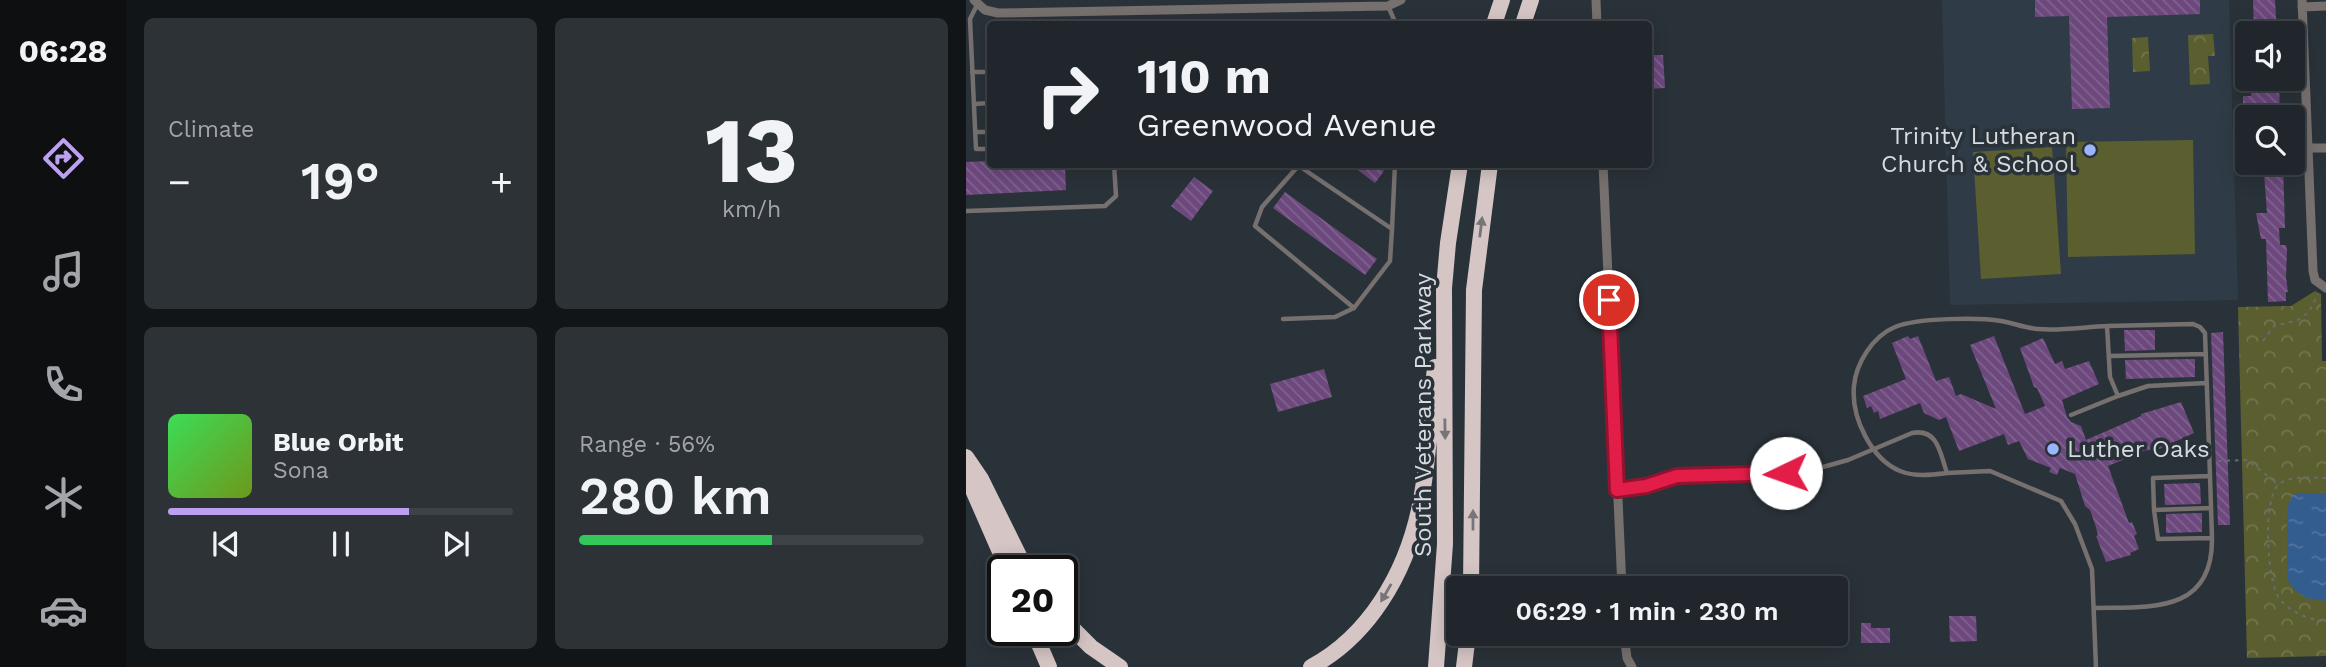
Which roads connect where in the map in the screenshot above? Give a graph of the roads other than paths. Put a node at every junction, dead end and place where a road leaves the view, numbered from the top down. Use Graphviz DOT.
graph roads {
  1 [pos="1401,0"];
  2 [pos="1502,0"];
  3 [pos="1531,0"];
  4 [pos="1596,0"];
  5 [pos="976,3"];
  6 [pos="1343,3"];
  7 [pos="2302,4"];
  8 [pos="1178,5"];
  9 [pos="1388,6"];
  10 [pos="2326,6"];
  11 [pos="1395,21"];
  12 [pos="1495,21"];
  13 [pos="1524,21"];
  14 [pos="1597,21"];
  15 [pos="972,72"];
  16 [pos="987,72"];
  17 [pos="987,103"];
  18 [pos="974,104"];
  19 [pos="987,132"];
  20 [pos="975,134"];
  21 [pos="966,135"];
  22 [pos="2308,148"];
  23 [pos="2326,148"];
  24 [pos="987,149"];
  25 [pos="1114,168"];
  26 [pos="1297,168"];
  27 [pos="1304,168"];
  28 [pos="1395,168"];
  29 [pos="1459,168"];
  30 [pos="1489,168"];
  31 [pos="1603,168"];
  32 [pos="966,211"];
  33 [pos="1392,229"];
  34 [pos="2323,287"];
  35 [pos="1444,288"];
  36 [pos="1354,308"];
  37 [pos="1283,319"];
  38 [pos="2107,326"];
  39 [pos="2205,354"];
  40 [pos="2109,356"];
  41 [pos="2206,383"];
  42 [pos="2118,396"];
  43 [pos="2071,415"];
  44 [pos="1872,449"];
  45 [pos="966,457"];
  46 [pos="1947,473"];
  47 [pos="966,474"];
  48 [pos="2210,476"];
  49 [pos="1617,490"];
  50 [pos="2211,508"];
  51 [pos="2154,510"];
  52 [pos="2212,538"];
  53 [pos="1001,555"];
  54 [pos="1019,555"];
  55 [pos="1471,576"];
  56 [pos="1621,576"];
  57 [pos="2095,608"];
  58 [pos="1078,634"];
  59 [pos="1040,646"];
  60 [pos="1467,646"];
  61 [pos="1626,646"];
  62 [pos="1049,667"];
  63 [pos="1120,667"];
  64 [pos="1311,667"];
  65 [pos="1437,667"];
  66 [pos="1464,667"];
  67 [pos="1632,667"];
  68 [pos="2096,667"];
  1 -- 9 [label="street"];
  2 -- 12 [label="highway"];
  3 -- 13 [label="highway"];
  4 -- 14 [label="street"];
  5 -- 8 [label="street"];
  5 -- 15 [label="lane"];
  6 -- 8 [label="street"];
  6 -- 9 [label="street"];
  7 -- 10 [label="street"];
  7 -- 22 [label="street"];
  9 -- 11 [label="lane"];
  15 -- 16 [label="lane"];
  15 -- 18 [label="lane"];
  17 -- 18 [label="lane"];
  18 -- 20 [label="lane"];
  19 -- 20 [label="lane"];
  20 -- 21 [label="lane"];
  20 -- 24 [label="lane"];
  22 -- 23 [label="street"];
  22 -- 34 [label="street"];
  25 -- 32 [label="lane"];
  26 -- 36 [label="lane"];
  27 -- 33 [label="lane"];
  28 -- 33 [label="lane"];
  29 -- 35 [label="highway, South Veterans Parkway"];
  55 -- 30 [label="highway, South Veterans Parkway, one-way"];
  31 -- 49 [label="street"];
  33 -- 36 [label="lane"];
  35 -- 64 [label="highway, one-way"];
  35 -- 65 [label="highway, South Veterans Parkway, one-way"];
  36 -- 37 [label="lane"];
  38 -- 39 [label="lane"];
  38 -- 40 [label="lane"];
  38 -- 44 [label="lane"];
  39 -- 40 [label="lane"];
  39 -- 41 [label="lane"];
  40 -- 42 [label="lane"];
  41 -- 42 [label="lane"];
  41 -- 48 [label="lane"];
  42 -- 43 [label="lane"];
  44 -- 46 [label="lane"];
  44 -- 46 [label="lane"];
  44 -- 49 [label="lane"];
  45 -- 54 [label="highway"];
  46 -- 57 [label="lane"];
  47 -- 53 [label="highway"];
  48 -- 50 [label="lane"];
  48 -- 51 [label="lane"];
  49 -- 56 [label="street"];
  50 -- 51 [label="lane"];
  50 -- 52 [label="lane"];
  51 -- 52 [label="lane"];
  52 -- 57 [label="lane"];
  57 -- 68 [label="lane"];
  58 -- 63 [label="highway"];
  59 -- 62 [label="highway"];
  60 -- 66 [label="highway"];
  61 -- 67 [label="street"];
}
